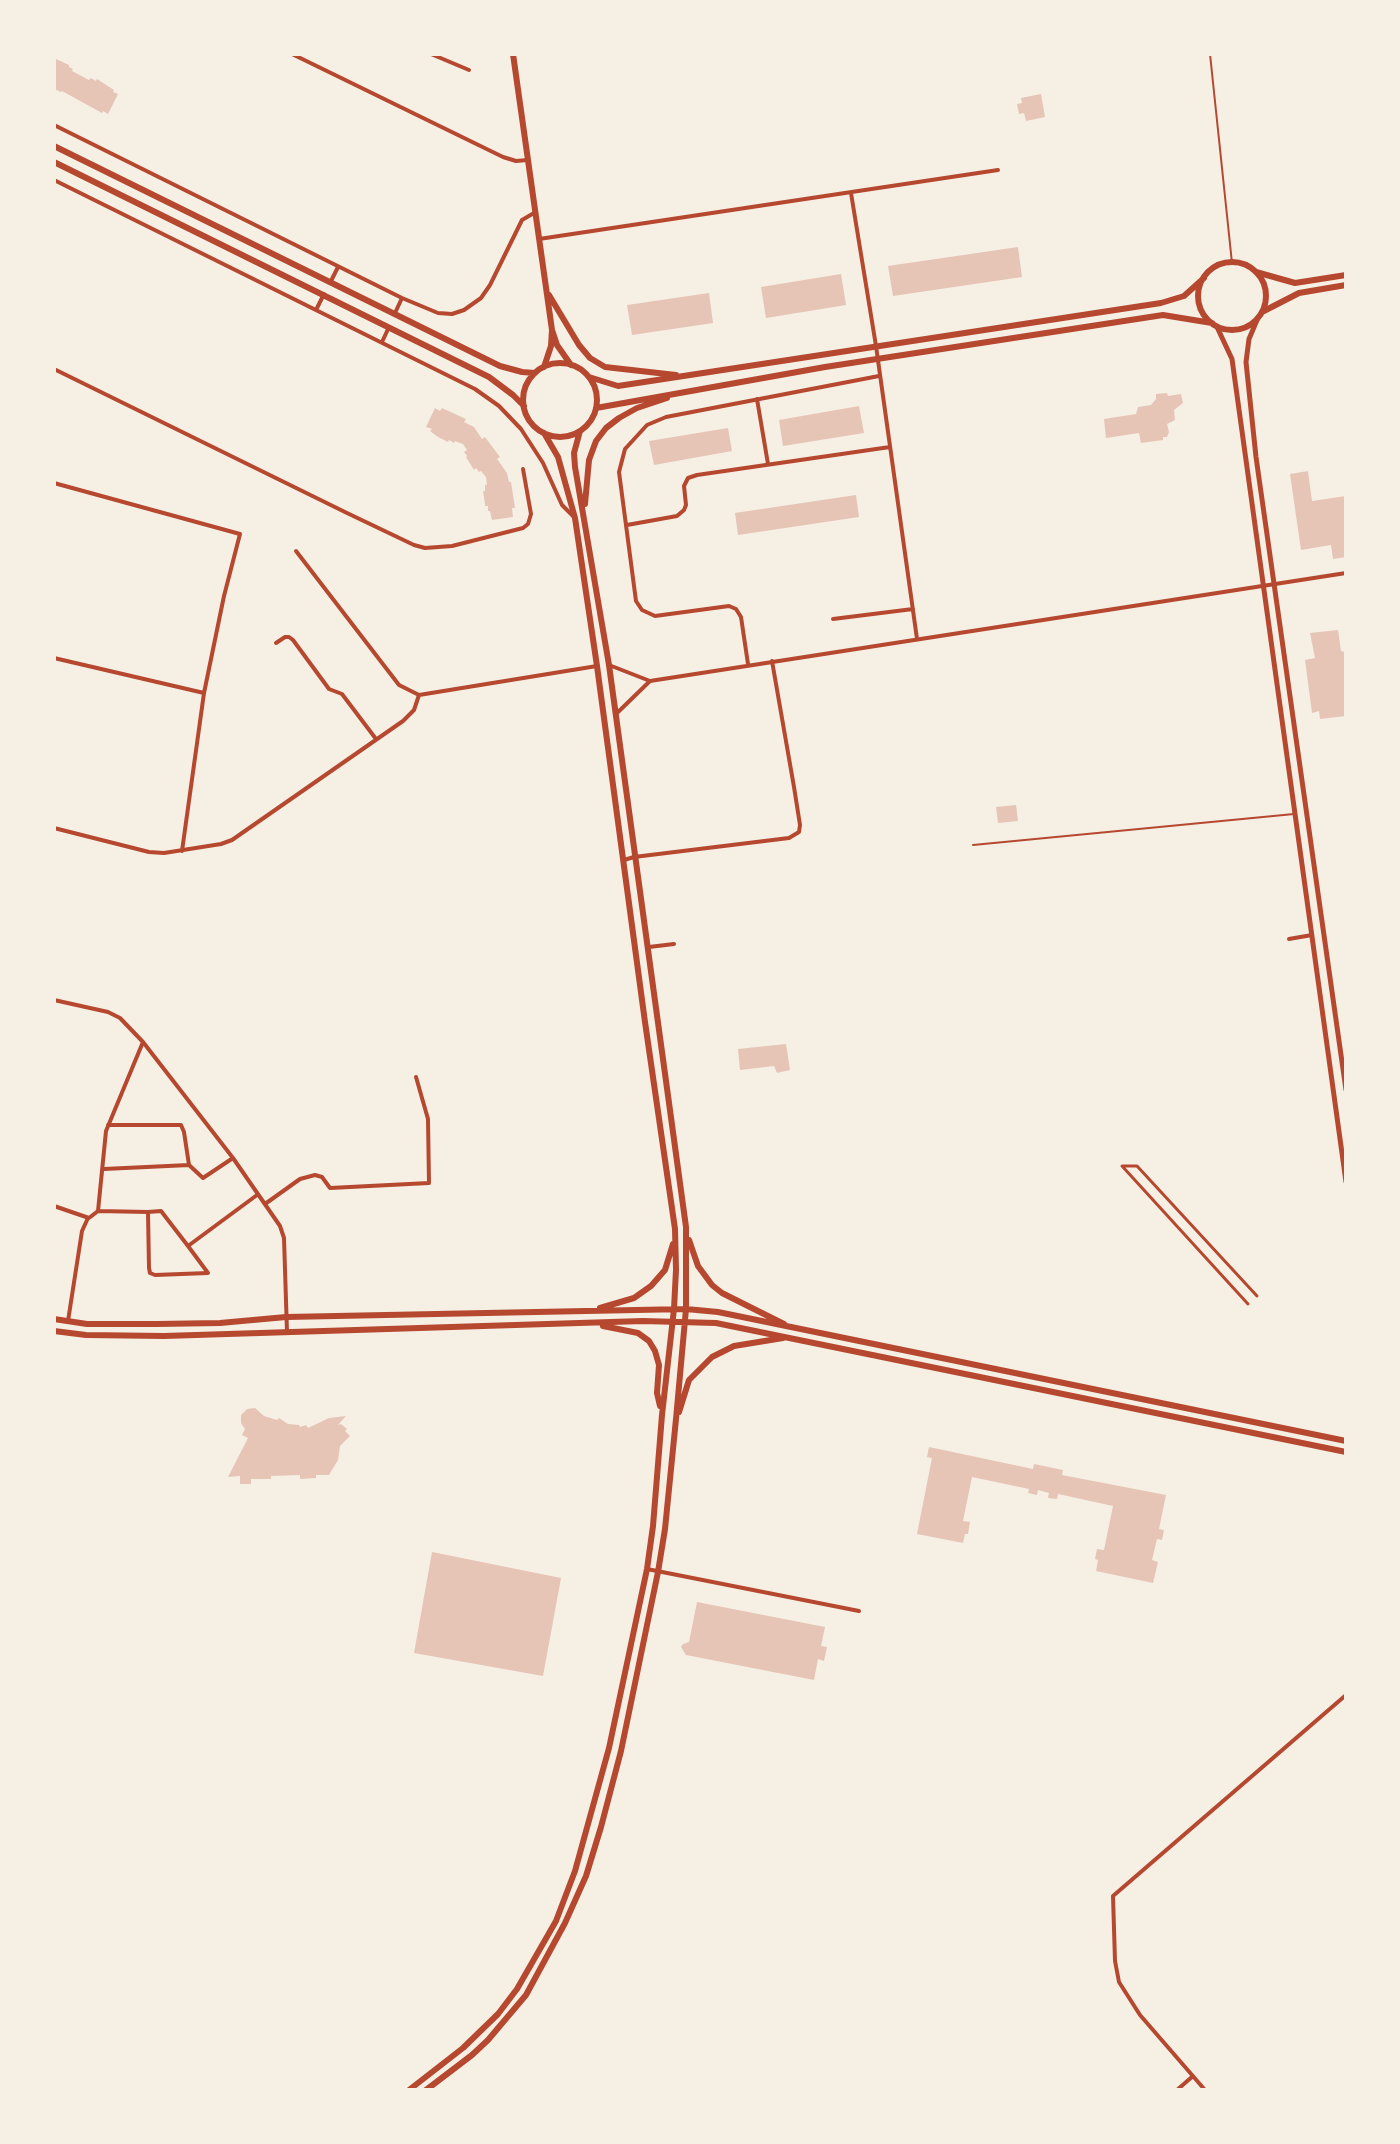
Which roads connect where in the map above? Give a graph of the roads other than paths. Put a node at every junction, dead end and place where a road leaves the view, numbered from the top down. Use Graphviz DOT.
graph roads {
  1 [pos="292,54"];
  2 [pos="431,54"];
  3 [pos="513,54"];
  4 [pos="1210,54"];
  5 [pos="469,70"];
  6 [pos="54,125"];
  7 [pos="54,146"];
  8 [pos="528,160"];
  9 [pos="54,162"];
  10 [pos="998,170"];
  11 [pos="54,180"];
  12 [pos="851,193"];
  13 [pos="534,213"];
  14 [pos="539,239"];
  15 [pos="1232,263"];
  16 [pos="338,267"];
  17 [pos="1255,272"];
  18 [pos="1346,275"];
  19 [pos="1204,278"];
  20 [pos="330,283"];
  21 [pos="1346,285"];
  22 [pos="546,290"];
  23 [pos="324,294"];
  24 [pos="402,298"];
  25 [pos="316,310"];
  26 [pos="1262,312"];
  27 [pos="395,313"];
  28 [pos="1257,320"];
  29 [pos="1215,325"];
  30 [pos="389,327"];
  31 [pos="552,330"];
  32 [pos="382,342"];
  33 [pos="876,346"];
  34 [pos="877,359"];
  35 [pos="571,365"];
  36 [pos="544,367"];
  37 [pos="54,369"];
  38 [pos="535,373"];
  39 [pos="688,376"];
  40 [pos="879,376"];
  41 [pos="589,377"];
  42 [pos="691,391"];
  43 [pos="757,399"];
  44 [pos="524,406"];
  45 [pos="596,408"];
  46 [pos="580,431"];
  47 [pos="544,433"];
  48 [pos="890,447"];
  49 [pos="768,465"];
  50 [pos="523,469"];
  51 [pos="54,483"];
  52 [pos="584,516"];
  53 [pos="575,518"];
  54 [pos="626,525"];
  55 [pos="296,551"];
  56 [pos="1346,573"];
  57 [pos="1274,584"];
  58 [pos="1263,586"];
  59 [pos="913,609"];
  60 [pos="833,619"];
  61 [pos="917,639"];
  62 [pos="276,643"];
  63 [pos="54,658"];
  64 [pos="772,661"];
  65 [pos="609,665"];
  66 [pos="749,665"];
  67 [pos="597,666"];
  68 [pos="650,681"];
  69 [pos="204,693"];
  70 [pos="419,695"];
  71 [pos="615,715"];
  72 [pos="376,739"];
  73 [pos="1295,814"];
  74 [pos="54,828"];
  75 [pos="973,845"];
  76 [pos="182,851"];
  77 [pos="634,857"];
  78 [pos="624,860"];
  79 [pos="1312,935"];
  80 [pos="1289,939"];
  81 [pos="674,944"];
  82 [pos="646,947"];
  83 [pos="54,1000"];
  84 [pos="143,1042"];
  85 [pos="416,1077"];
  86 [pos="1346,1090"];
  87 [pos="108,1125"];
  88 [pos="233,1158"];
  89 [pos="189,1165"];
  90 [pos="103,1169"];
  91 [pos="1346,1182"];
  92 [pos="258,1194"];
  93 [pos="265,1204"];
  94 [pos="54,1206"];
  95 [pos="98,1211"];
  96 [pos="148,1212"];
  97 [pos="89,1218"];
  98 [pos="686,1227"];
  99 [pos="675,1229"];
  100 [pos="188,1246"];
  101 [pos="1257,1296"];
  102 [pos="1248,1304"];
  103 [pos="674,1309"];
  104 [pos="686,1309"];
  105 [pos="587,1312"];
  106 [pos="286,1317"];
  107 [pos="54,1319"];
  108 [pos="68,1321"];
  109 [pos="673,1321"];
  110 [pos="685,1321"];
  111 [pos="588,1324"];
  112 [pos="790,1328"];
  113 [pos="54,1331"];
  114 [pos="287,1332"];
  115 [pos="790,1338"];
  116 [pos="662,1415"];
  117 [pos="676,1419"];
  118 [pos="1346,1441"];
  119 [pos="1346,1452"];
  120 [pos="647,1569"];
  121 [pos="658,1572"];
  122 [pos="859,1611"];
  123 [pos="1346,1695"];
  124 [pos="1194,2076"];
  125 [pos="409,2090"];
  126 [pos="426,2090"];
  127 [pos="1177,2090"];
  128 [pos="1205,2090"];
  1 -- 8 [label="street"];
  2 -- 5 [label="street"];
  3 -- 8 [label="main road"];
  4 -- 15 [label="lane"];
  6 -- 16 [label="street"];
  7 -- 20 [label="main road"];
  8 -- 13 [label="main road"];
  9 -- 23 [label="main road"];
  10 -- 12 [label="street"];
  11 -- 25 [label="street"];
  12 -- 14 [label="street"];
  12 -- 33 [label="street"];
  13 -- 14 [label="main road"];
  13 -- 24 [label="street"];
  14 -- 22 [label="main road"];
  15 -- 17 [label="main road"];
  15 -- 19 [label="main road"];
  16 -- 20 [label="street"];
  16 -- 24 [label="street"];
  17 -- 18 [label="main road"];
  17 -- 26 [label="main road"];
  19 -- 29 [label="main road"];
  19 -- 33 [label="main road"];
  20 -- 27 [label="main road"];
  21 -- 26 [label="main road"];
  22 -- 31 [label="main road"];
  22 -- 39 [label="main road"];
  23 -- 25 [label="street"];
  23 -- 30 [label="main road"];
  24 -- 27 [label="street"];
  25 -- 32 [label="street"];
  26 -- 28 [label="main road"];
  27 -- 38 [label="main road"];
  28 -- 29 [label="main road"];
  28 -- 57 [label="street"];
  29 -- 34 [label="main road"];
  29 -- 58 [label="street"];
  30 -- 32 [label="street"];
  30 -- 44 [label="main road"];
  31 -- 35 [label="main road"];
  31 -- 36 [label="main road"];
  32 -- 53 [label="street"];
  33 -- 34 [label="street"];
  33 -- 39 [label="main road"];
  34 -- 40 [label="street"];
  34 -- 42 [label="main road"];
  35 -- 36 [label="main road"];
  35 -- 41 [label="main road"];
  36 -- 38 [label="main road"];
  37 -- 50 [label="street"];
  38 -- 44 [label="main road"];
  39 -- 41 [label="main road"];
  40 -- 43 [label="street"];
  40 -- 48 [label="street"];
  41 -- 45 [label="main road"];
  42 -- 45 [label="main road"];
  42 -- 52 [label="main road"];
  43 -- 49 [label="street"];
  43 -- 54 [label="street"];
  44 -- 47 [label="main road"];
  45 -- 46 [label="main road"];
  46 -- 47 [label="main road"];
  46 -- 52 [label="main road"];
  47 -- 53 [label="main road"];
  48 -- 49 [label="street"];
  48 -- 59 [label="street"];
  49 -- 54 [label="street"];
  51 -- 69 [label="street"];
  52 -- 65 [label="main road"];
  53 -- 67 [label="main road"];
  54 -- 66 [label="street"];
  55 -- 70 [label="street"];
  56 -- 57 [label="street"];
  57 -- 58 [label="street"];
  57 -- 86 [label="street"];
  58 -- 61 [label="street"];
  58 -- 73 [label="street"];
  59 -- 60 [label="street"];
  59 -- 61 [label="street"];
  61 -- 64 [label="street"];
  62 -- 72 [label="street"];
  63 -- 69 [label="street"];
  64 -- 66 [label="street"];
  64 -- 77 [label="street"];
  65 -- 68 [label="street"];
  65 -- 71 [label="main road"];
  66 -- 68 [label="street"];
  67 -- 70 [label="street"];
  67 -- 78 [label="main road"];
  68 -- 71 [label="street"];
  69 -- 76 [label="street"];
  70 -- 72 [label="street"];
  71 -- 77 [label="main road"];
  72 -- 76 [label="street"];
  73 -- 75 [label="lane"];
  73 -- 79 [label="street"];
  74 -- 76 [label="street"];
  77 -- 78 [label="street"];
  77 -- 82 [label="main road"];
  78 -- 99 [label="main road"];
  79 -- 80 [label="street"];
  79 -- 91 [label="street"];
  81 -- 82 [label="street"];
  82 -- 98 [label="main road"];
  83 -- 84 [label="street"];
  84 -- 87 [label="street"];
  84 -- 88 [label="street"];
  85 -- 93 [label="street"];
  87 -- 89 [label="street"];
  87 -- 90 [label="street"];
  88 -- 89 [label="street"];
  88 -- 92 [label="street"];
  89 -- 90 [label="street"];
  90 -- 95 [label="street"];
  92 -- 93 [label="street"];
  92 -- 100 [label="street"];
  93 -- 106 [label="street"];
  94 -- 97 [label="street"];
  95 -- 96 [label="street"];
  95 -- 97 [label="street"];
  96 -- 100 [label="street"];
  96 -- 100 [label="street"];
  97 -- 108 [label="street"];
  98 -- 104 [label="main road"];
  98 -- 112 [label="main road"];
  99 -- 103 [label="main road"];
  99 -- 105 [label="main road"];
  101 -- 102 [label="street"];
  103 -- 104 [label="main road"];
  103 -- 105 [label="main road"];
  103 -- 109 [label="main road"];
  104 -- 110 [label="main road"];
  104 -- 112 [label="main road"];
  105 -- 106 [label="main road"];
  106 -- 108 [label="main road"];
  106 -- 114 [label="street"];
  107 -- 108 [label="main road"];
  109 -- 110 [label="main road"];
  109 -- 111 [label="main road"];
  109 -- 116 [label="main road"];
  110 -- 115 [label="main road"];
  110 -- 117 [label="main road"];
  111 -- 114 [label="main road"];
  111 -- 116 [label="main road"];
  112 -- 118 [label="main road"];
  113 -- 114 [label="main road"];
  115 -- 117 [label="main road"];
  115 -- 119 [label="main road"];
  116 -- 120 [label="main road"];
  117 -- 121 [label="main road"];
  120 -- 121 [label="street"];
  120 -- 125 [label="main road"];
  121 -- 122 [label="street"];
  121 -- 126 [label="main road"];
  123 -- 124 [label="street"];
  124 -- 127 [label="street"];
  124 -- 128 [label="street"];
}
